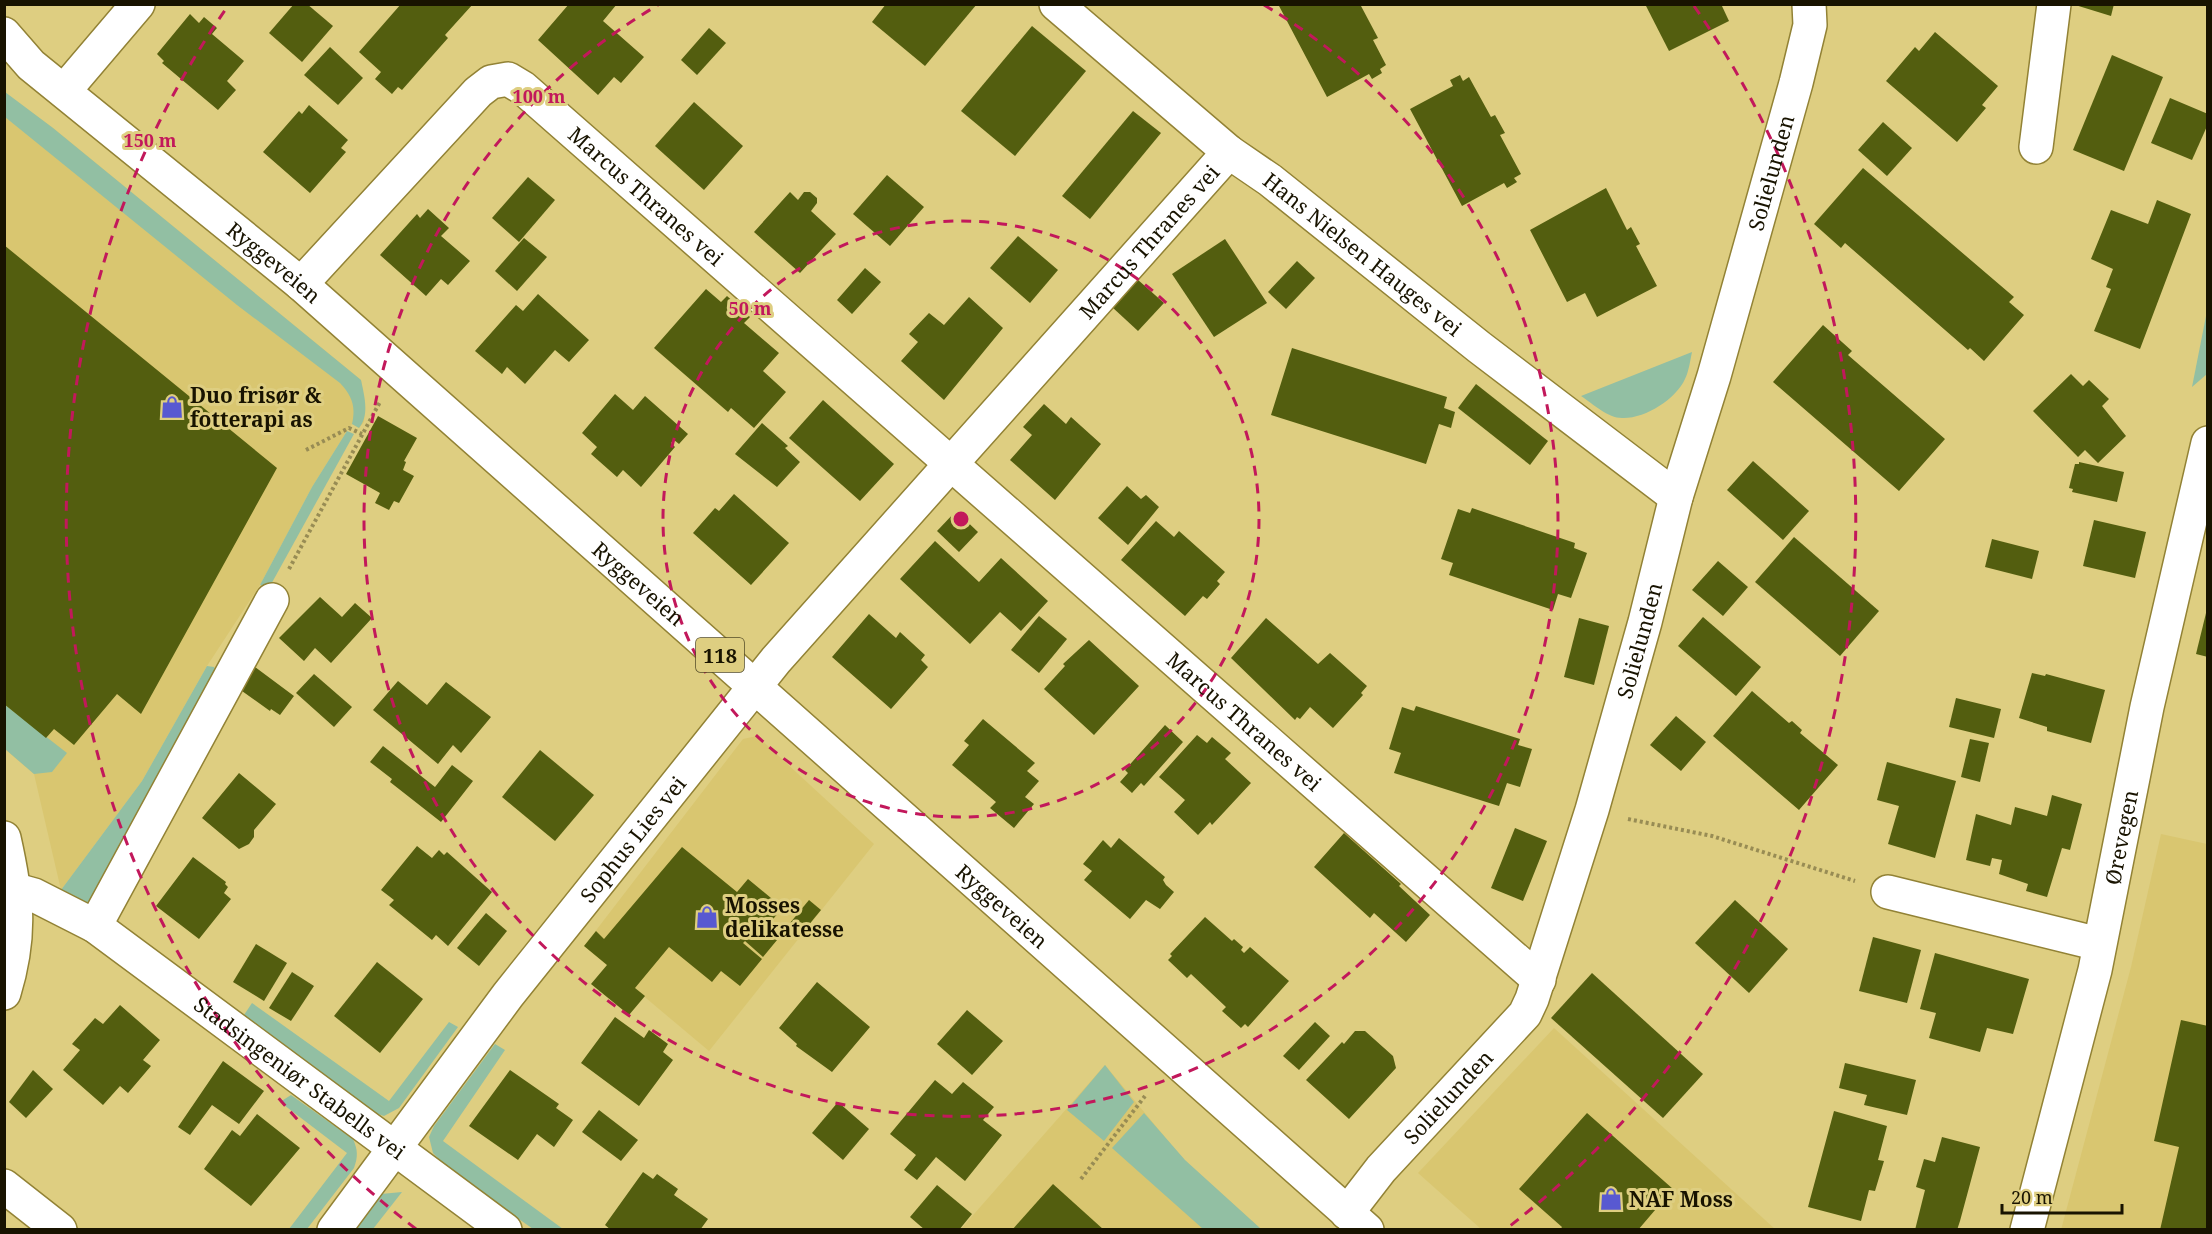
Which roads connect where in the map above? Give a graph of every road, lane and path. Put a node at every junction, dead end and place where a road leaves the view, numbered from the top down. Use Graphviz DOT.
graph roads {
  1 [pos="138,4"];
  2 [pos="1056,4"];
  3 [pos="1809,4"];
  4 [pos="2054,4"];
  5 [pos="4,34"];
  6 [pos="18,58"];
  7 [pos="64,91"];
  8 [pos="2036,147"];
  9 [pos="1228,152"];
  10 [pos="301,284"];
  11 [pos="381,399"];
  12 [pos="362,434"];
  13 [pos="2208,443"];
  14 [pos="306,450"];
  15 [pos="949,462"];
  16 [pos="1676,497"];
  17 [pos="272,600"];
  18 [pos="755,686"];
  19 [pos="1592,810"];
  20 [pos="4,838"];
  21 [pos="16,890"];
  22 [pos="1888,892"];
  23 [pos="95,926"];
  24 [pos="2099,944"];
  25 [pos="7,973"];
  26 [pos="1539,980"];
  27 [pos="1145,1096"];
  28 [pos="396,1149"];
  29 [pos="1081,1179"];
  30 [pos="4,1186"];
  31 [pos="1357,1221"];
  32 [pos="60,1230"];
  33 [pos="334,1230"];
  34 [pos="505,1230"];
  35 [pos="2027,1230"];
  1 -- 7 [label="street"];
  2 -- 9 [label="street, Hans Nielsen Hauges vei"];
  3 -- 16 [label="street, Solielunden"];
  4 -- 8 [label="street"];
  5 -- 6 [label="street, Ryggeveien / 118"];
  6 -- 7 [label="street, Ryggeveien / 118"];
  7 -- 10 [label="street, Ryggeveien / 118"];
  9 -- 15 [label="street, Marcus Thranes vei"];
  9 -- 16 [label="street, Hans Nielsen Hauges vei"];
  10 -- 15 [label="street, Marcus Thranes vei"];
  10 -- 18 [label="street, Ryggeveien / 118"];
  11 -- 12 [label="path"];
  12 -- 14 [label="path"];
  12 -- 17 [label="path"];
  13 -- 24 [label="street, Ørevegen"];
  15 -- 18 [label="street, Sophus Lies vei"];
  15 -- 26 [label="street, Marcus Thranes vei"];
  16 -- 19 [label="street, Solielunden"];
  17 -- 23 [label="street"];
  18 -- 28 [label="street, Sophus Lies vei"];
  18 -- 31 [label="street, Ryggeveien / 118"];
  19 -- 22 [label="path"];
  19 -- 26 [label="street, Solielunden"];
  20 -- 21 [label="street"];
  21 -- 23 [label="street, Stadsingeniør Stabells vei"];
  21 -- 25 [label="street"];
  22 -- 24 [label="street"];
  23 -- 28 [label="street, Stadsingeniør Stabells vei"];
  24 -- 35 [label="street, Ørevegen"];
  26 -- 31 [label="street, Solielunden"];
  27 -- 29 [label="path"];
  28 -- 33 [label="street, Sophus Lies vei"];
  28 -- 34 [label="street, Stadsingeniør Stabells vei"];
  30 -- 32 [label="street"];
}
